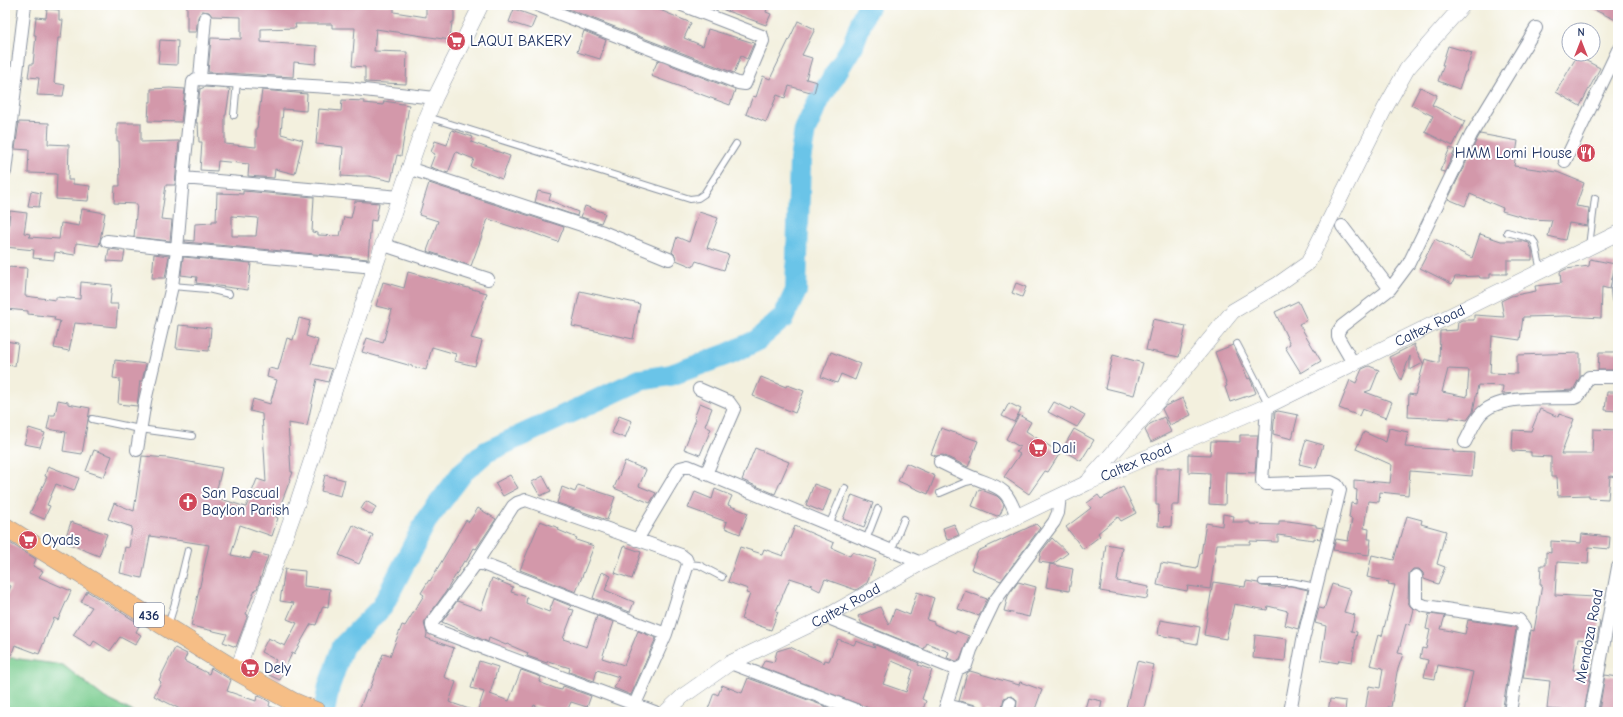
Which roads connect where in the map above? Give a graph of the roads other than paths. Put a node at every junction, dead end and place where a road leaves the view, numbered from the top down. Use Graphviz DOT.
graph roads {
  1 [pos="25,5"];
  2 [pos="481,5"];
  3 [pos="536,5"];
  4 [pos="682,5"];
  5 [pos="1462,5"];
  6 [pos="205,18"];
  7 [pos="1536,28"];
  8 [pos="1618,50"];
  9 [pos="200,78"];
  10 [pos="236,81"];
  11 [pos="435,98"];
  12 [pos="234,115"];
  13 [pos="427,117"];
  14 [pos="736,144"];
  15 [pos="1565,161"];
  16 [pos="408,168"];
  17 [pos="5,170"];
  18 [pos="183,178"];
  19 [pos="400,197"];
  20 [pos="1595,198"];
  21 [pos="1342,226"];
  22 [pos="1507,232"];
  23 [pos="1618,232"];
  24 [pos="107,241"];
  25 [pos="384,245"];
  26 [pos="1589,247"];
  27 [pos="177,249"];
  28 [pos="669,259"];
  29 [pos="376,267"];
  30 [pos="1541,271"];
  31 [pos="488,279"];
  32 [pos="1618,282"];
  33 [pos="172,286"];
  34 [pos="1390,289"];
  35 [pos="229,294"];
  36 [pos="1618,299"];
  37 [pos="1237,344"];
  38 [pos="1353,364"];
  39 [pos="1618,377"];
  40 [pos="699,388"];
  41 [pos="1268,406"];
  42 [pos="92,419"];
  43 [pos="140,429"];
  44 [pos="192,436"];
  45 [pos="1465,442"];
  46 [pos="137,450"];
  47 [pos="940,462"];
  48 [pos="706,474"];
  49 [pos="976,479"];
  50 [pos="1087,483"];
  51 [pos="845,488"];
  52 [pos="940,493"];
  53 [pos="1060,496"];
  54 [pos="878,509"];
  55 [pos="1017,517"];
  56 [pos="904,519"];
  57 [pos="829,525"];
  58 [pos="5,527"];
  59 [pos="637,540"];
  60 [pos="866,540"];
  61 [pos="188,550"];
  62 [pos="891,551"];
  63 [pos="477,562"];
  64 [pos="921,563"];
  65 [pos="688,564"];
  66 [pos="1618,567"];
  67 [pos="1416,576"];
  68 [pos="722,577"];
  69 [pos="1262,582"];
  70 [pos="1316,587"];
  71 [pos="826,617"];
  72 [pos="167,626"];
  73 [pos="666,634"];
  74 [pos="730,663"];
  75 [pos="956,670"];
  76 [pos="236,671"];
  77 [pos="635,704"];
  78 [pos="945,708"];
  79 [pos="317,712"];
  80 [pos="656,712"];
  81 [pos="666,712"];
  82 [pos="860,712"];
  83 [pos="974,712"];
  84 [pos="1290,712"];
  85 [pos="1510,712"];
  86 [pos="1591,712"];
  1 -- 17 [label="street"];
  2 -- 11 [label="street"];
  3 -- 4 [label="street"];
  5 -- 50 [label="street"];
  6 -- 9 [label="street"];
  7 -- 34 [label="street"];
  8 -- 15 [label="street"];
  9 -- 10 [label="street"];
  9 -- 18 [label="street"];
  10 -- 11 [label="street"];
  10 -- 12 [label="lane"];
  11 -- 13 [label="street"];
  13 -- 14 [label="lane"];
  13 -- 16 [label="street"];
  16 -- 19 [label="street"];
  16 -- 28 [label="street"];
  18 -- 19 [label="street"];
  18 -- 27 [label="street"];
  19 -- 25 [label="street"];
  20 -- 26 [label="lane"];
  21 -- 34 [label="street"];
  22 -- 30 [label="lane"];
  23 -- 26 [label="street, Caltex Road"];
  24 -- 27 [label="street"];
  25 -- 29 [label="street"];
  25 -- 31 [label="street"];
  26 -- 30 [label="street, Caltex Road"];
  27 -- 29 [label="street"];
  27 -- 33 [label="street"];
  29 -- 76 [label="street"];
  30 -- 38 [label="street, Caltex Road"];
  32 -- 36 [label="street"];
  33 -- 35 [label="lane"];
  33 -- 43 [label="street"];
  34 -- 38 [label="street"];
  37 -- 41 [label="lane"];
  38 -- 41 [label="street, Caltex Road"];
  39 -- 45 [label="street"];
  40 -- 48 [label="street"];
  41 -- 50 [label="street, Caltex Road"];
  41 -- 70 [label="street"];
  42 -- 43 [label="lane"];
  43 -- 44 [label="lane"];
  43 -- 46 [label="street"];
  47 -- 49 [label="street"];
  48 -- 57 [label="street"];
  48 -- 59 [label="street"];
  49 -- 52 [label="lane"];
  49 -- 55 [label="street"];
  50 -- 53 [label="street, Caltex Road"];
  51 -- 57 [label="lane"];
  53 -- 55 [label="street, Caltex Road"];
  53 -- 75 [label="street"];
  54 -- 60 [label="lane"];
  55 -- 64 [label="street, Caltex Road"];
  56 -- 62 [label="lane"];
  57 -- 60 [label="street"];
  58 -- 72 [label="main road, 436"];
  59 -- 63 [label="street"];
  59 -- 65 [label="street"];
  60 -- 62 [label="street"];
  61 -- 72 [label="lane"];
  62 -- 64 [label="street"];
  63 -- 73 [label="street"];
  63 -- 77 [label="street"];
  64 -- 71 [label="street, Caltex Road"];
  65 -- 68 [label="lane"];
  65 -- 73 [label="street"];
  66 -- 86 [label="street, Mendoza Road"];
  67 -- 85 [label="street"];
  69 -- 70 [label="lane"];
  70 -- 84 [label="street"];
  71 -- 74 [label="street, Caltex Road"];
  71 -- 75 [label="street"];
  72 -- 76 [label="main road, 436"];
  73 -- 77 [label="street"];
  74 -- 81 [label="street, Caltex Road"];
  74 -- 82 [label="street"];
  75 -- 78 [label="street"];
  76 -- 79 [label="main road, 436"];
  77 -- 80 [label="street"];
  78 -- 83 [label="street"];
}
